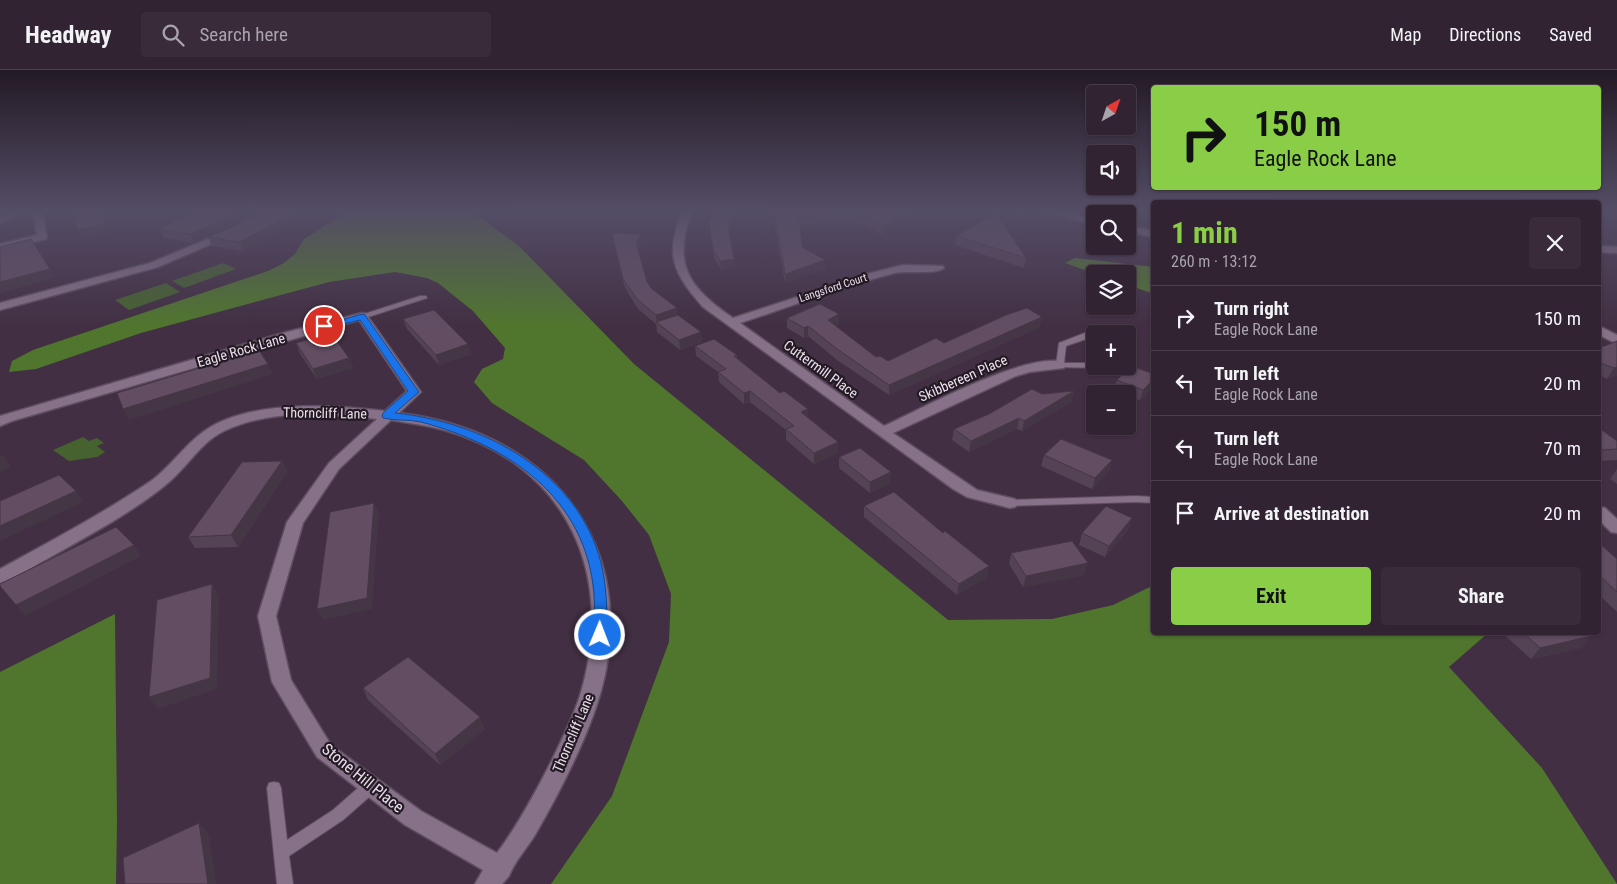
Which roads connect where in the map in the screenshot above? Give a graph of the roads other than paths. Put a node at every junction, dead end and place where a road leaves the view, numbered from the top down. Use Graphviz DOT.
graph roads {
  1 [pos="189,250"];
  2 [pos="676,250"];
  3 [pos="939,268"];
  4 [pos="423,298"];
  5 [pos="0,307"];
  6 [pos="362,316"];
  7 [pos="730,323"];
  8 [pos="1617,326"];
  9 [pos="1601,330"];
  10 [pos="1601,331"];
  11 [pos="1086,336"];
  12 [pos="1617,340"];
  13 [pos="1060,365"];
  14 [pos="1086,366"];
  15 [pos="387,416"];
  16 [pos="0,422"];
  17 [pos="883,432"];
  18 [pos="1151,500"];
  19 [pos="1010,504"];
  20 [pos="1601,514"];
  21 [pos="1617,528"];
  22 [pos="0,577"];
  23 [pos="371,786"];
  24 [pos="274,788"];
  25 [pos="282,852"];
  26 [pos="501,868"];
  27 [pos="285,884"];
  28 [pos="487,884"];
  1 -- 5 [label="street"];
  2 -- 7 [label="street, Cuttermill Place"];
  3 -- 7 [label="street, Langsford Court"];
  4 -- 6 [label="lane"];
  6 -- 15 [label="street"];
  6 -- 16 [label="street, Eagle Rock Lane"];
  7 -- 17 [label="street, Cuttermill Place"];
  8 -- 9 [label="street"];
  10 -- 12 [label="street"];
  11 -- 13 [label="lane"];
  13 -- 14 [label="lane"];
  13 -- 17 [label="street, Skibbereen Place"];
  15 -- 22 [label="street, Thorncliff Lane"];
  15 -- 23 [label="street, Stone Hill Place"];
  15 -- 26 [label="street, Thorncliff Lane"];
  17 -- 19 [label="street, Cuttermill Place"];
  18 -- 19 [label="lane"];
  20 -- 21 [label="street"];
  23 -- 25 [label="lane"];
  23 -- 26 [label="street, Stone Hill Place"];
  24 -- 25 [label="lane"];
  25 -- 27 [label="lane"];
  26 -- 28 [label="street, Thorncliff Lane"];
}
